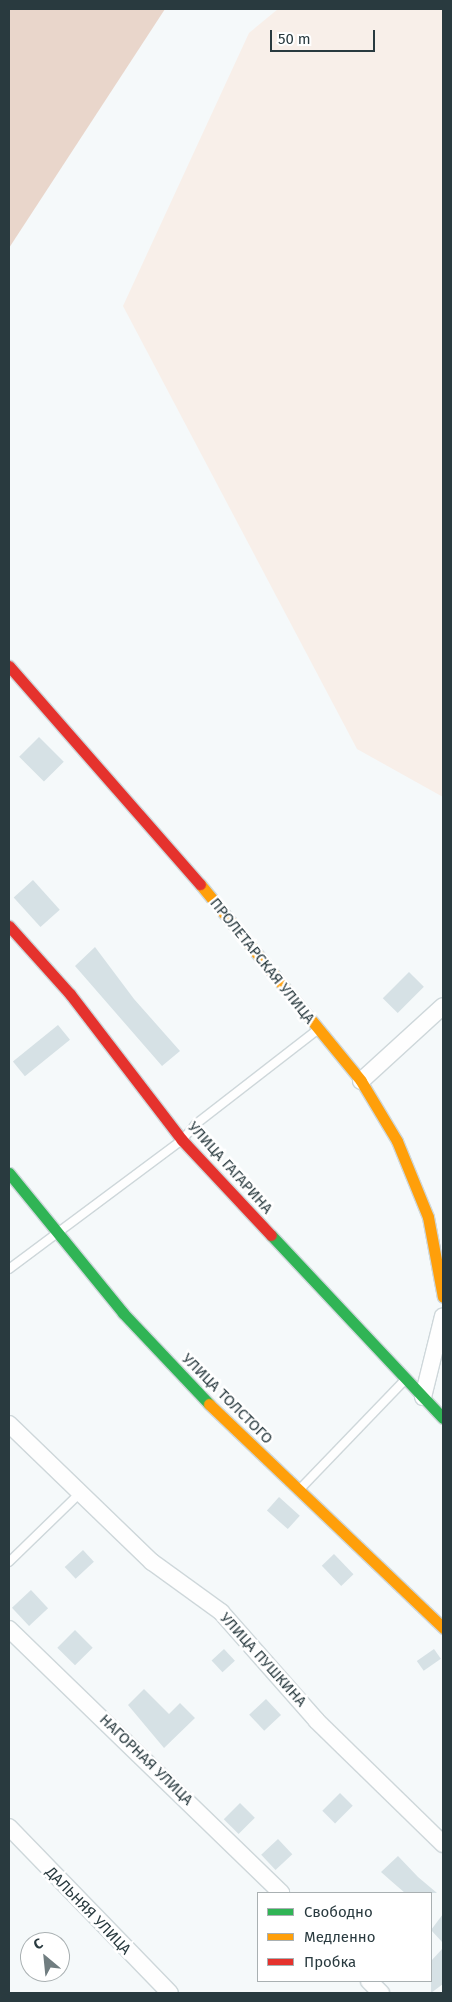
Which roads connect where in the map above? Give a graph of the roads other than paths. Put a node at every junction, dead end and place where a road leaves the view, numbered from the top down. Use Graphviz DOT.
graph roads {
  1 [pos="9,666"];
  2 [pos="9,926"];
  3 [pos="443,1006"];
  4 [pos="318,1029"];
  5 [pos="361,1081"];
  6 [pos="182,1140"];
  7 [pos="9,1173"];
  8 [pos="60,1235"];
  9 [pos="9,1269"];
  10 [pos="443,1297"];
  11 [pos="443,1316"];
  12 [pos="405,1380"];
  13 [pos="423,1397"];
  14 [pos="443,1418"];
  15 [pos="9,1424"];
  16 [pos="300,1489"];
  17 [pos="81,1492"];
  18 [pos="9,1562"];
  19 [pos="443,1628"];
  20 [pos="9,1629"];
  21 [pos="9,1827"];
  22 [pos="443,1844"];
  23 [pos="280,1892"];
  24 [pos="370,1982"];
  25 [pos="170,1993"];
  26 [pos="381,1993"];
  1 -- 4 [label="street, ПРОЛЕТАРСКАЯ УЛИЦА"];
  2 -- 6 [label="street, УЛИЦА ГАГАРИНА"];
  3 -- 5 [label="street"];
  4 -- 5 [label="street, ПРОЛЕТАРСКАЯ УЛИЦА"];
  4 -- 6 [label="lane"];
  5 -- 10 [label="street, ПРОЛЕТАРСКАЯ УЛИЦА"];
  6 -- 8 [label="lane"];
  6 -- 12 [label="street, УЛИЦА ГАГАРИНА"];
  7 -- 8 [label="street, УЛИЦА ТОЛСТОГО"];
  8 -- 9 [label="lane"];
  8 -- 16 [label="street, УЛИЦА ТОЛСТОГО"];
  11 -- 13 [label="street"];
  12 -- 13 [label="street, УЛИЦА ГАГАРИНА"];
  12 -- 16 [label="lane"];
  13 -- 14 [label="street, УЛИЦА ГАГАРИНА"];
  15 -- 17 [label="street, УЛИЦА ПУШКИНА"];
  16 -- 19 [label="street, УЛИЦА ТОЛСТОГО"];
  17 -- 18 [label="lane"];
  17 -- 22 [label="street, УЛИЦА ПУШКИНА"];
  20 -- 23 [label="street, НАГОРНАЯ УЛИЦА"];
  21 -- 25 [label="street, ДАЛЬНЯЯ УЛИЦА"];
  24 -- 26 [label="street"];
}
